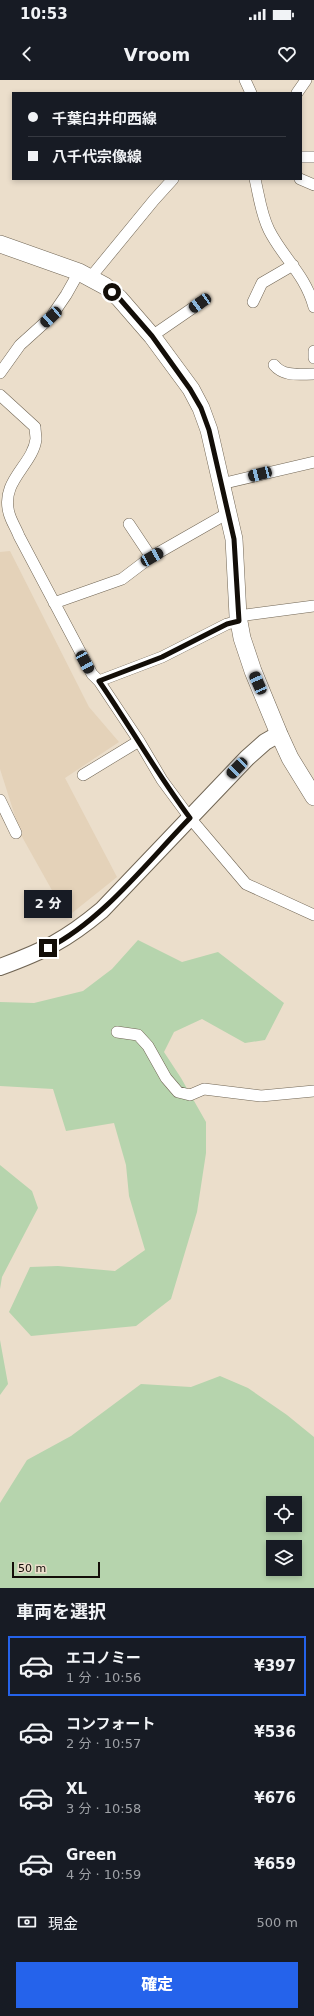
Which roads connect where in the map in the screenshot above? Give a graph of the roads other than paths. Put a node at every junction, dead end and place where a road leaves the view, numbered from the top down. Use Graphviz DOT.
graph roads {
  1 [pos="245,80"];
  2 [pos="306,80"];
  3 [pos="251,92"];
  4 [pos="298,92"];
  5 [pos="302,157"];
  6 [pos="314,157"];
  7 [pos="172,180"];
  8 [pos="255,180"];
  9 [pos="302,180"];
  10 [pos="314,185"];
  11 [pos="0,244"];
  12 [pos="293,265"];
  13 [pos="84,275"];
  14 [pos="253,302"];
  15 [pos="200,303"];
  16 [pos="314,307"];
  17 [pos="152,336"];
  18 [pos="314,351"];
  19 [pos="314,358"];
  20 [pos="274,365"];
  21 [pos="0,373"];
  22 [pos="314,374"];
  23 [pos="0,395"];
  24 [pos="314,462"];
  25 [pos="222,484"];
  26 [pos="228,513"];
  27 [pos="129,524"];
  28 [pos="152,557"];
  29 [pos="54,603"];
  30 [pos="314,606"];
  31 [pos="239,619"];
  32 [pos="99,681"];
  33 [pos="279,734"];
  34 [pos="140,741"];
  35 [pos="83,775"];
  36 [pos="314,797"];
  37 [pos="0,800"];
  38 [pos="190,818"];
  39 [pos="16,833"];
  40 [pos="314,915"];
  41 [pos="0,966"];
  42 [pos="117,1032"];
  43 [pos="314,1091"];
  1 -- 3 [label="street"];
  2 -- 4 [label="street"];
  5 -- 6 [label="street"];
  7 -- 13 [label="street"];
  8 -- 12 [label="street"];
  9 -- 10 [label="street"];
  11 -- 13 [label="main road"];
  12 -- 14 [label="street"];
  12 -- 16 [label="street"];
  13 -- 17 [label="main road"];
  13 -- 21 [label="street"];
  15 -- 17 [label="street"];
  17 -- 25 [label="main road"];
  18 -- 19 [label="street"];
  20 -- 22 [label="street"];
  23 -- 29 [label="street"];
  24 -- 25 [label="street"];
  25 -- 26 [label="main road"];
  26 -- 28 [label="street"];
  26 -- 31 [label="main road"];
  27 -- 28 [label="street"];
  28 -- 29 [label="street"];
  29 -- 32 [label="street"];
  30 -- 31 [label="street"];
  31 -- 32 [label="street"];
  31 -- 33 [label="main road"];
  32 -- 34 [label="street"];
  33 -- 36 [label="main road"];
  33 -- 38 [label="main road"];
  34 -- 35 [label="street"];
  34 -- 38 [label="street"];
  37 -- 39 [label="street"];
  38 -- 40 [label="street"];
  38 -- 41 [label="main road"];
  42 -- 43 [label="street"];
}
